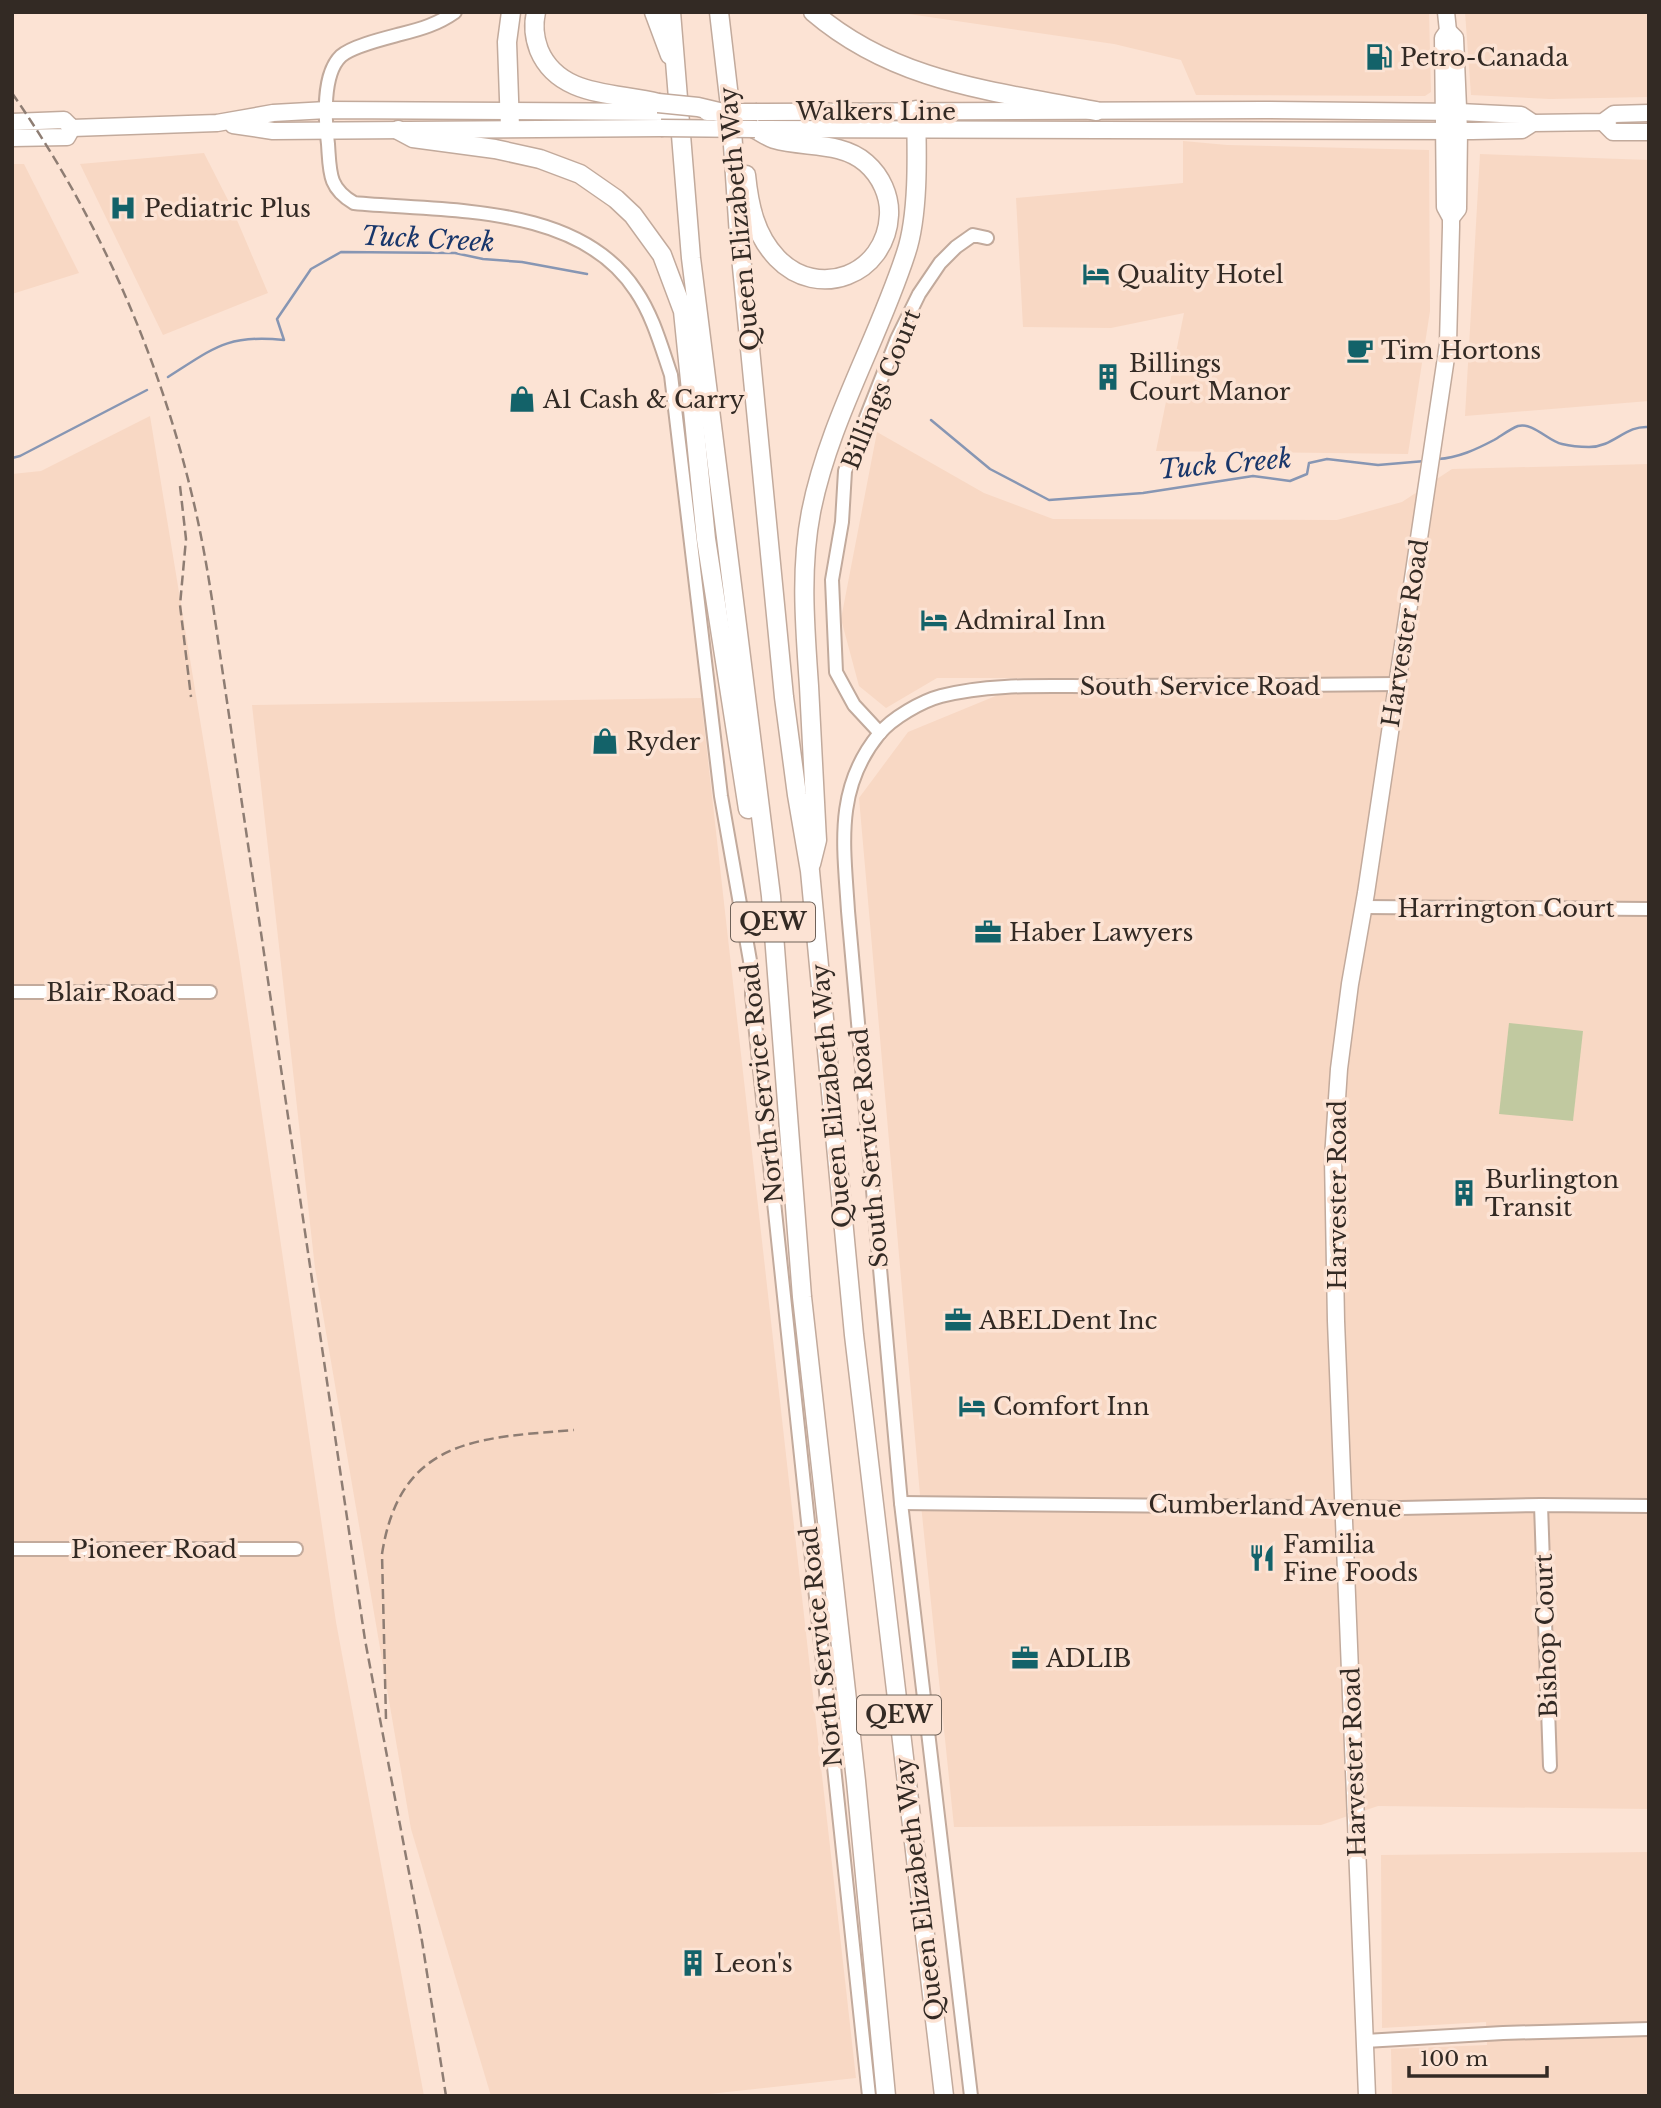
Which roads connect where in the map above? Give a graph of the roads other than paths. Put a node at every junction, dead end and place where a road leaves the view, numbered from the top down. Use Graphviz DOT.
graph roads {
  1 [pos="455,12"];
  2 [pos="511,12"];
  3 [pos="536,12"];
  4 [pos="654,12"];
  5 [pos="671,12"];
  6 [pos="719,12"];
  7 [pos="813,12"];
  8 [pos="1446,12"];
  9 [pos="665,107"];
  10 [pos="327,110"];
  11 [pos="1096,111"];
  12 [pos="1452,112"];
  13 [pos="725,113"];
  14 [pos="1649,113"];
  15 [pos="509,119"];
  16 [pos="916,119"];
  17 [pos="756,120"];
  18 [pos="12,122"];
  19 [pos="217,122"];
  20 [pos="1603,122"];
  21 [pos="1533,123"];
  22 [pos="72,128"];
  23 [pos="326,129"];
  24 [pos="398,130"];
  25 [pos="1452,130"];
  26 [pos="1649,132"];
  27 [pos="12,138"];
  28 [pos="987,238"];
  29 [pos="691,258"];
  30 [pos="1397,684"];
  31 [pos="880,733"];
  32 [pos="810,871"];
  33 [pos="771,896"];
  34 [pos="1364,907"];
  35 [pos="1649,909"];
  36 [pos="12,992"];
  37 [pos="210,992"];
  38 [pos="901,1503"];
  39 [pos="1541,1505"];
  40 [pos="1344,1506"];
  41 [pos="1649,1506"];
  42 [pos="12,1549"];
  43 [pos="296,1549"];
  44 [pos="1550,1766"];
  45 [pos="1649,2029"];
  46 [pos="1365,2041"];
  47 [pos="869,2096"];
  48 [pos="886,2096"];
  49 [pos="944,2096"];
  50 [pos="971,2096"];
  51 [pos="1367,2096"];
  1 -- 10 [label="street, North Service Road"];
  2 -- 15 [label="highway"];
  3 -- 9 [label="highway"];
  4 -- 29 [label="highway"];
  5 -- 29 [label="highway, Queen Elizabeth Way / QEW"];
  6 -- 13 [label="highway, Queen Elizabeth Way / QEW"];
  7 -- 11 [label="highway"];
  8 -- 12 [label="main road, Harvester Road"];
  9 -- 13 [label="highway, bridge"];
  9 -- 15 [label="main road, Walkers Line"];
  10 -- 15 [label="main road, Walkers Line"];
  10 -- 19 [label="main road, Walkers Line"];
  10 -- 23 [label="street, North Service Road"];
  11 -- 12 [label="main road, Walkers Line"];
  11 -- 16 [label="main road, Walkers Line"];
  12 -- 21 [label="main road, Walkers Line"];
  12 -- 25 [label="main road, Harvester Road"];
  13 -- 17 [label="main road, Walkers Line, bridge"];
  13 -- 17 [label="highway"];
  13 -- 32 [label="highway, Queen Elizabeth Way / QEW"];
  14 -- 20 [label="main road, Walkers Line"];
  15 -- 17 [label="main road, Walkers Line, bridge"];
  15 -- 24 [label="main road, Walkers Line"];
  16 -- 17 [label="main road, Walkers Line"];
  16 -- 25 [label="main road, Walkers Line"];
  16 -- 32 [label="highway"];
  18 -- 22 [label="main road, Walkers Line"];
  19 -- 22 [label="main road, Walkers Line"];
  19 -- 23 [label="main road, Walkers Line"];
  20 -- 21 [label="main road, Walkers Line"];
  20 -- 26 [label="main road, Walkers Line"];
  21 -- 25 [label="main road, Walkers Line"];
  22 -- 27 [label="main road, Walkers Line"];
  23 -- 24 [label="main road, Walkers Line"];
  23 -- 47 [label="street, North Service Road"];
  24 -- 33 [label="highway"];
  25 -- 30 [label="main road, Harvester Road"];
  28 -- 31 [label="street, Billings Court"];
  29 -- 33 [label="highway, Queen Elizabeth Way / QEW"];
  30 -- 31 [label="street, South Service Road"];
  30 -- 34 [label="main road, Harvester Road"];
  31 -- 38 [label="street, South Service Road"];
  32 -- 49 [label="highway, Queen Elizabeth Way / QEW"];
  33 -- 48 [label="highway, Queen Elizabeth Way / QEW"];
  34 -- 35 [label="street, Harrington Court"];
  34 -- 40 [label="main road, Harvester Road"];
  36 -- 37 [label="street, Blair Road"];
  38 -- 40 [label="street, Cumberland Avenue"];
  38 -- 50 [label="street, South Service Road"];
  39 -- 40 [label="street, Cumberland Avenue"];
  39 -- 41 [label="street, Cumberland Avenue"];
  39 -- 44 [label="street, Bishop Court"];
  40 -- 46 [label="main road, Harvester Road"];
  42 -- 43 [label="street, Pioneer Road"];
  45 -- 46 [label="street"];
  46 -- 51 [label="main road, Harvester Road"];
}
